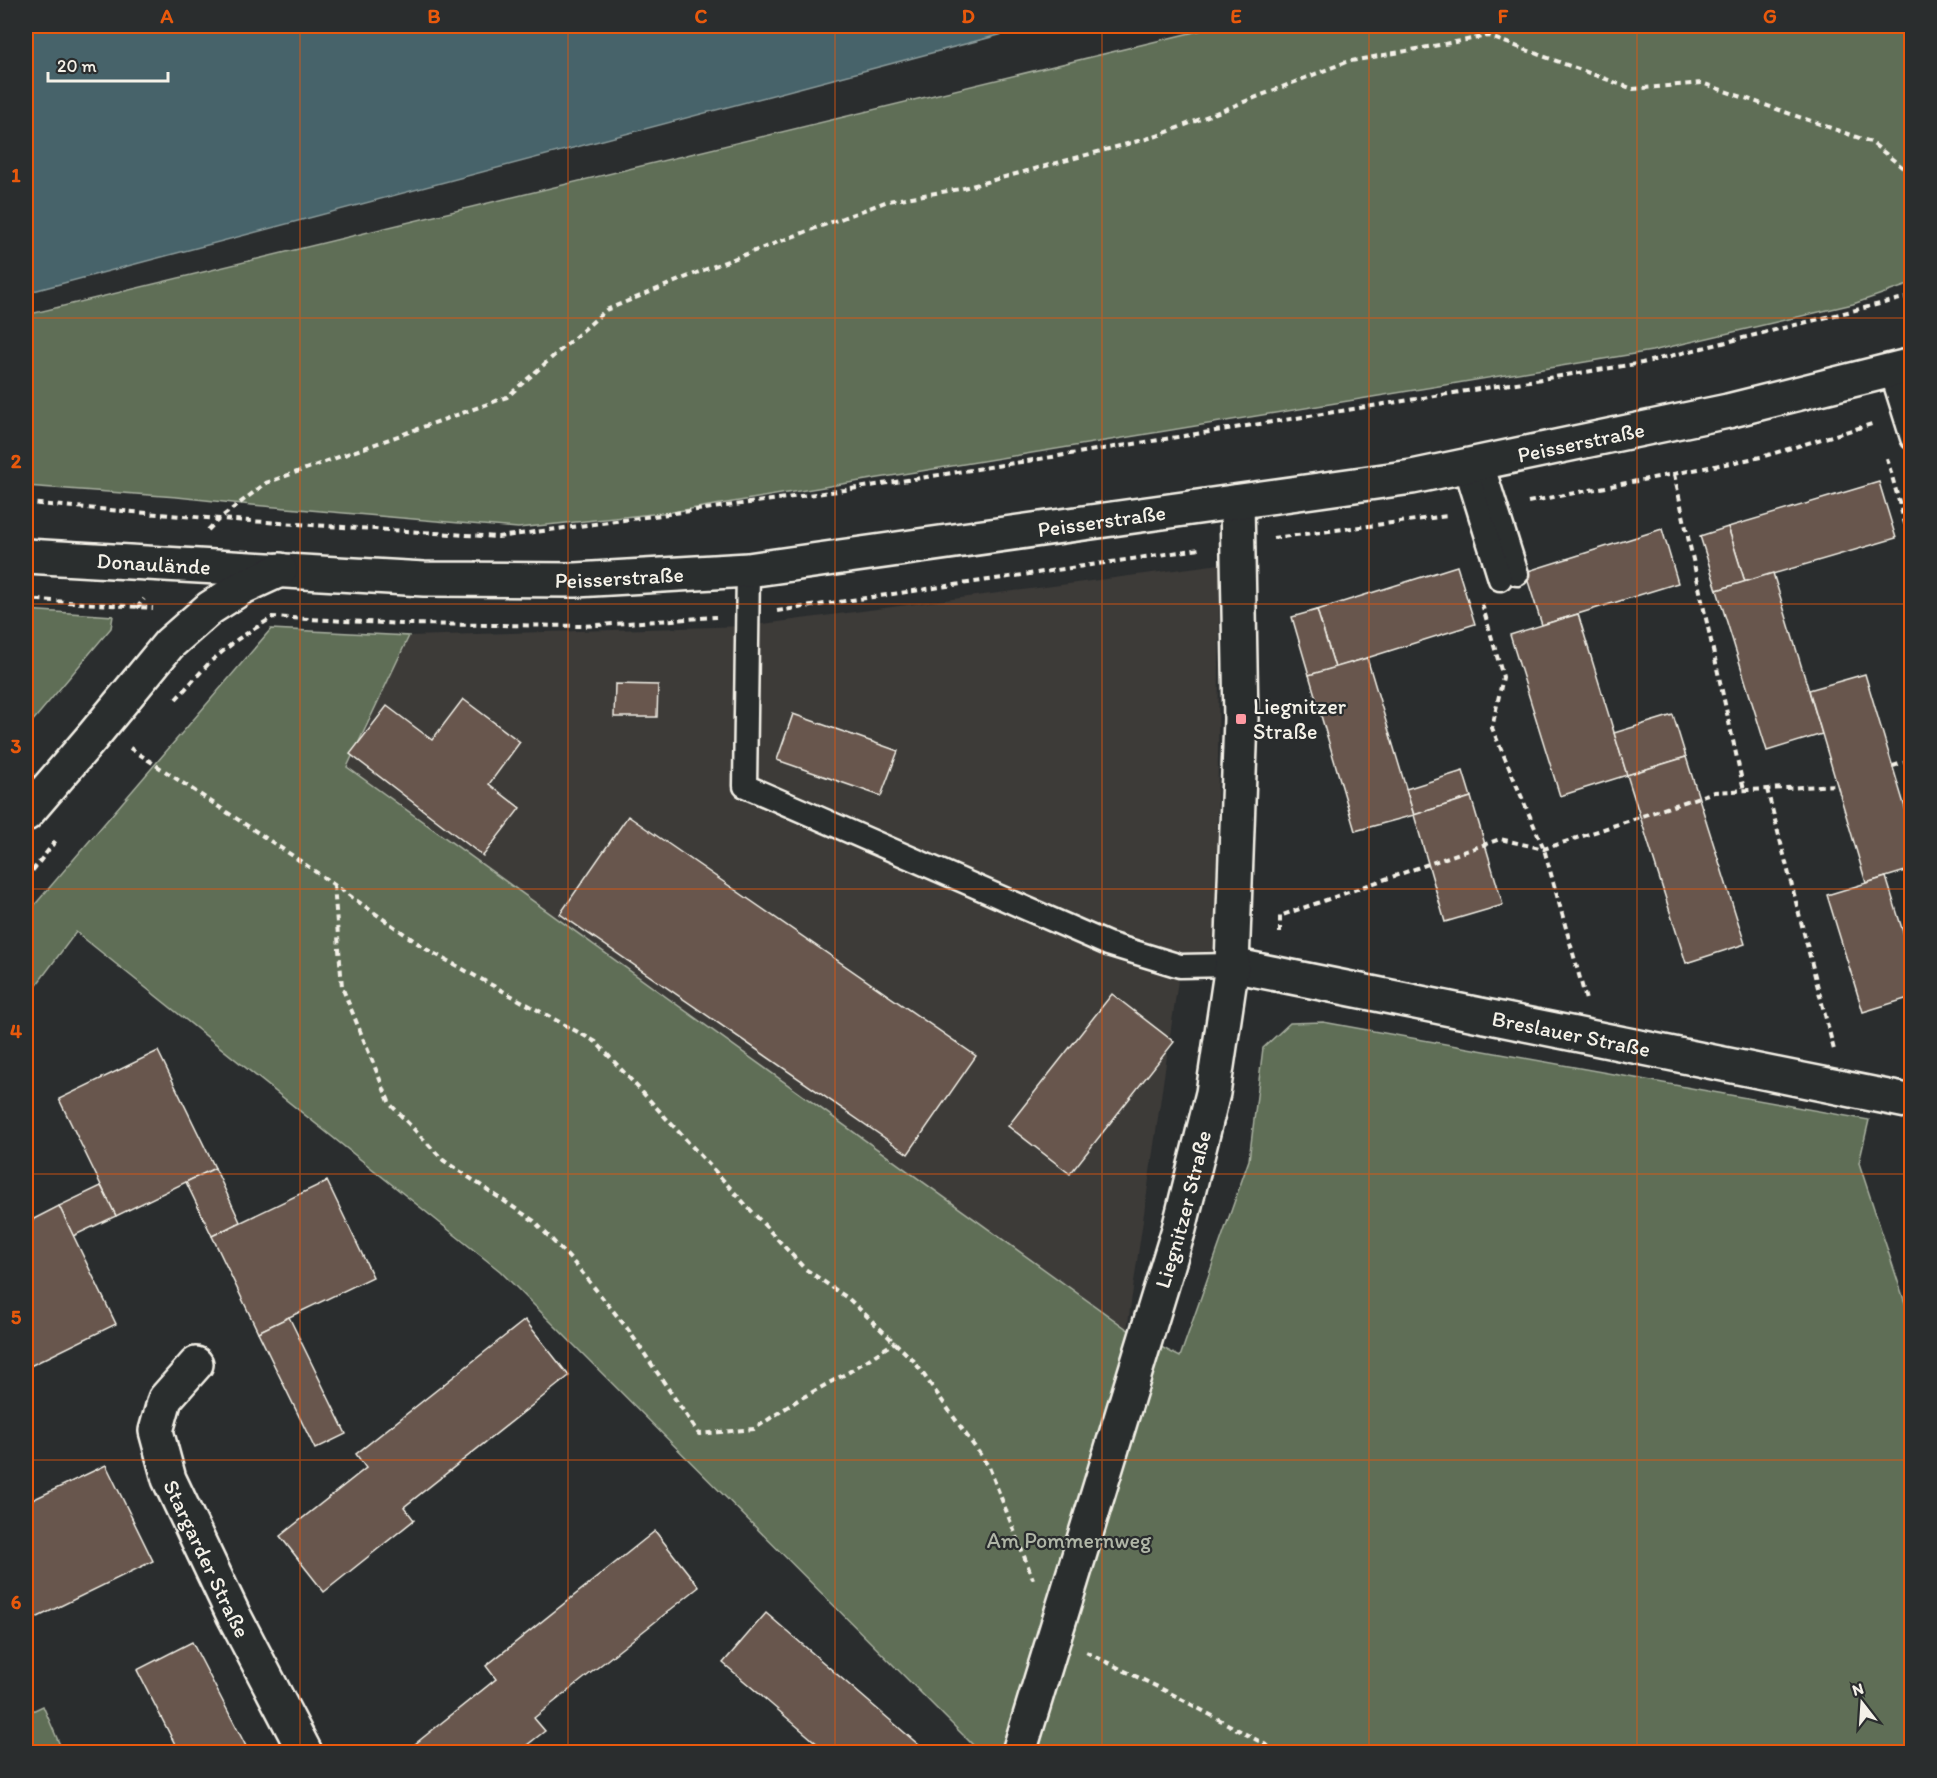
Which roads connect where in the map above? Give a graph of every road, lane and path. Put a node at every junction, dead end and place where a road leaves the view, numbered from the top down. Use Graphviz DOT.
graph roads {
  1 [pos="1911,175"];
  2 [pos="1911,296"];
  3 [pos="1906,370"];
  4 [pos="1911,438"];
  5 [pos="1886,457"];
  6 [pos="1473,465"];
  7 [pos="1674,474"];
  8 [pos="1237,502"];
  9 [pos="26,503"];
  10 [pos="219,519"];
  11 [pos="1911,549"];
  12 [pos="26,556"];
  13 [pos="280,570"];
  14 [pos="748,570"];
  15 [pos="1509,577"];
  16 [pos="1480,601"];
  17 [pos="273,617"];
  18 [pos="170,705"];
  19 [pos="138,739"];
  20 [pos="1911,760"];
  21 [pos="1893,766"];
  22 [pos="1838,785"];
  23 [pos="1767,789"];
  24 [pos="1744,790"];
  25 [pos="26,814"];
  26 [pos="63,832"];
  27 [pos="1544,849"];
  28 [pos="26,879"];
  29 [pos="333,884"];
  30 [pos="1280,933"];
  31 [pos="1232,965"];
  32 [pos="1596,1038"];
  33 [pos="1844,1088"];
  34 [pos="1911,1102"];
  35 [pos="895,1342"];
  36 [pos="196,1364"];
  37 [pos="1035,1584"];
  38 [pos="1055,1637"];
  39 [pos="305,1752"];
  40 [pos="1019,1752"];
  41 [pos="1279,1752"];
  1 -- 10 [label="path"];
  2 -- 10 [label="path"];
  3 -- 4 [label="lane"];
  3 -- 6 [label="street, Peisserstraße"];
  5 -- 11 [label="path"];
  6 -- 8 [label="street, Peisserstraße"];
  6 -- 15 [label="lane"];
  7 -- 24 [label="path"];
  8 -- 14 [label="street, Peisserstraße"];
  8 -- 31 [label="street, Liegnitzer Straße"];
  9 -- 10 [label="path"];
  12 -- 13 [label="street, Donaulände"];
  13 -- 14 [label="street, Peisserstraße"];
  13 -- 25 [label="street"];
  14 -- 31 [label="lane"];
  16 -- 27 [label="path"];
  17 -- 18 [label="path"];
  19 -- 29 [label="path"];
  20 -- 21 [label="path"];
  22 -- 23 [label="path"];
  23 -- 24 [label="path"];
  23 -- 33 [label="path"];
  24 -- 27 [label="path"];
  26 -- 28 [label="path"];
  27 -- 30 [label="path"];
  27 -- 32 [label="path"];
  29 -- 35 [label="path"];
  29 -- 35 [label="path"];
  31 -- 32 [label="street, Breslauer Straße"];
  31 -- 38 [label="street, Liegnitzer Straße"];
  32 -- 33 [label="street, Breslauer Straße"];
  33 -- 34 [label="street, Breslauer Straße"];
  35 -- 37 [label="path"];
  36 -- 39 [label="street, Stargarder Straße"];
  38 -- 40 [label="street, Liegnitzer Straße"];
  38 -- 41 [label="path"];
}
